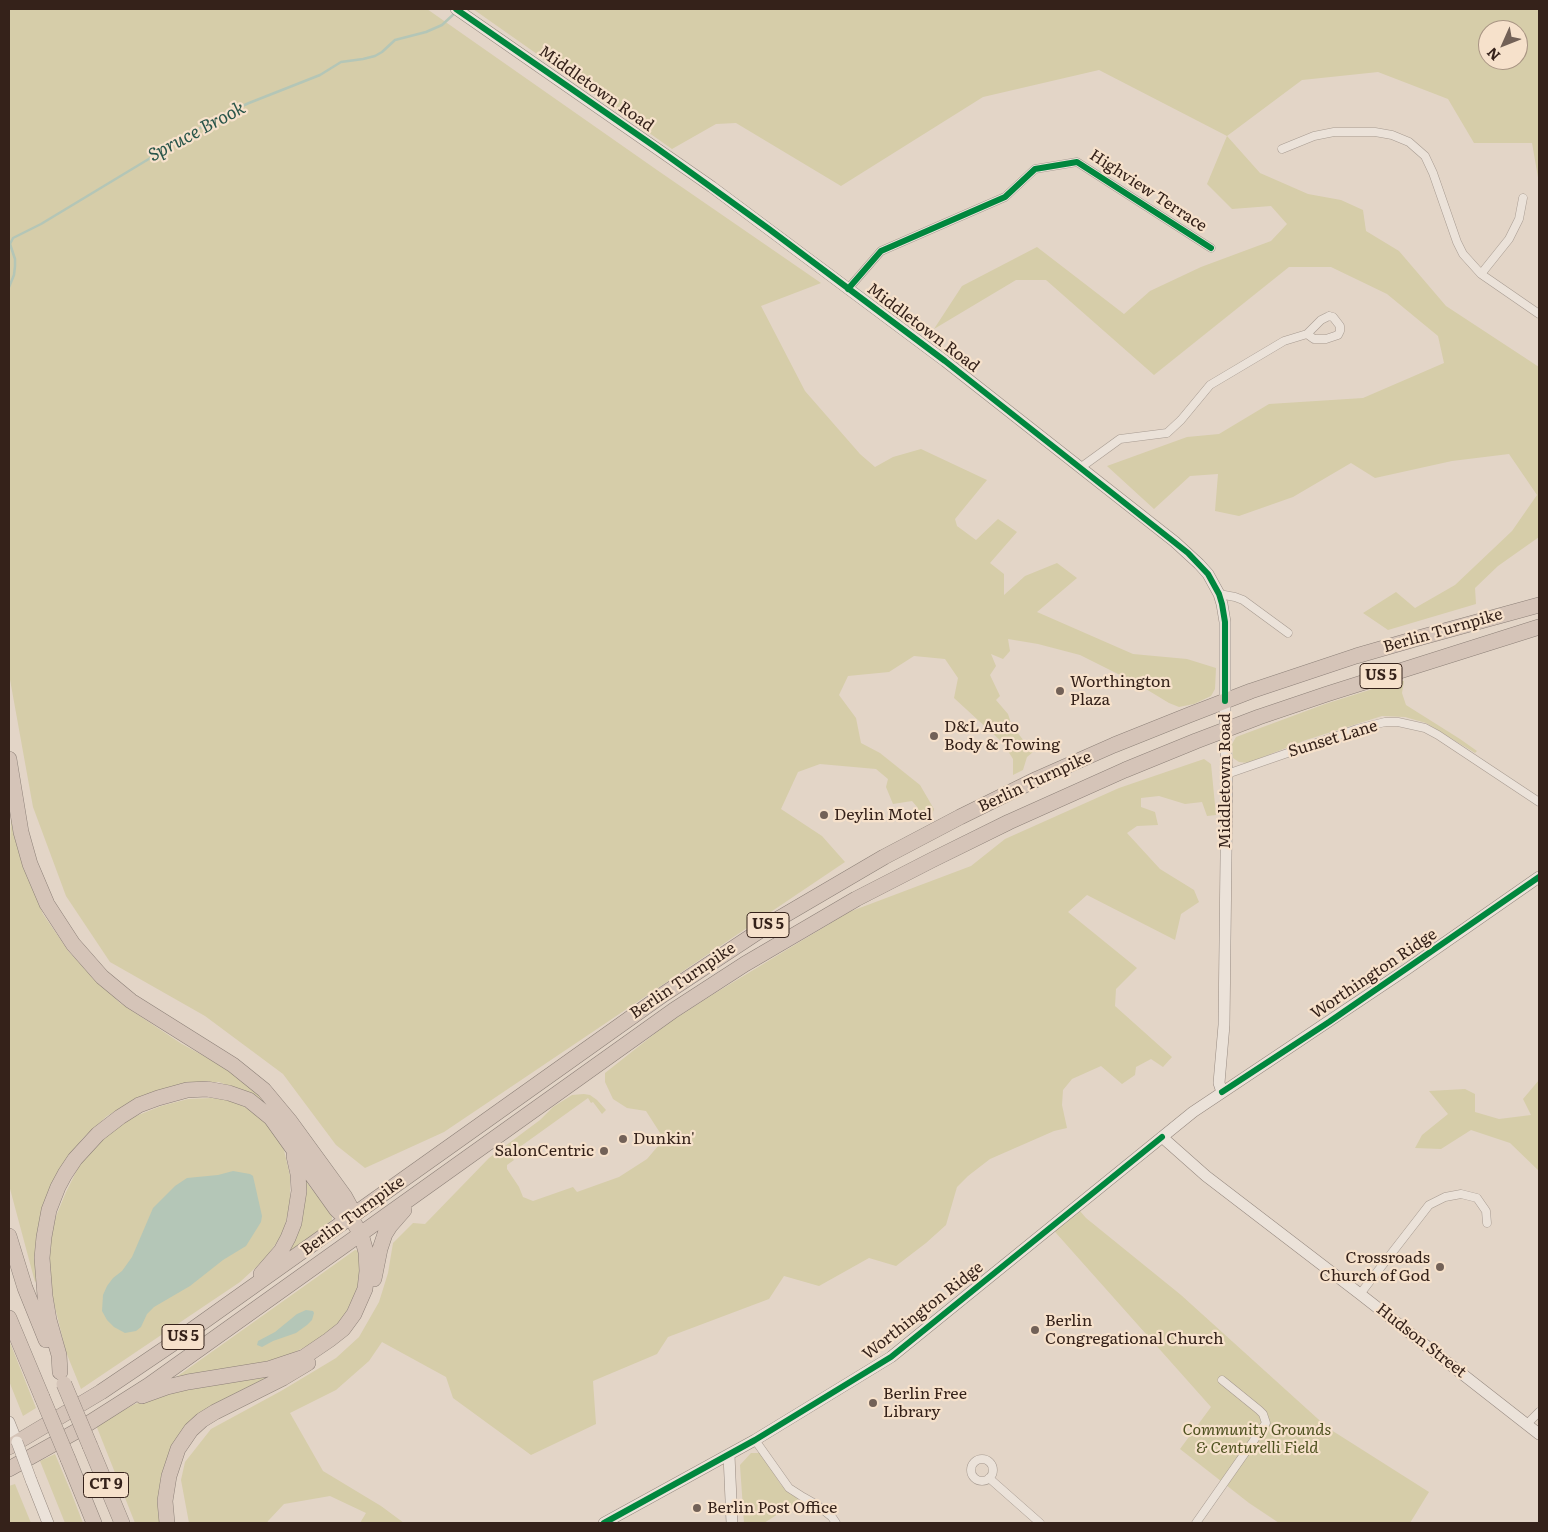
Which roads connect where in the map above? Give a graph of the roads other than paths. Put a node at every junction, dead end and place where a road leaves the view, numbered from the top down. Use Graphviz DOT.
graph roads {
  1 [pos="460,12"];
  2 [pos="1282,150"];
  3 [pos="1523,198"];
  4 [pos="1211,248"];
  5 [pos="1481,274"];
  6 [pos="848,289"];
  7 [pos="1539,314"];
  8 [pos="1308,334"];
  9 [pos="1080,468"];
  10 [pos="1219,594"];
  11 [pos="1539,605"];
  12 [pos="1539,627"];
  13 [pos="1288,633"];
  14 [pos="1225,701"];
  15 [pos="1225,730"];
  16 [pos="9,759"];
  17 [pos="1227,774"];
  18 [pos="1539,802"];
  19 [pos="1539,877"];
  20 [pos="1222,1092"];
  21 [pos="1162,1137"];
  22 [pos="291,1144"];
  23 [pos="419,1192"];
  24 [pos="350,1218"];
  25 [pos="1487,1223"];
  26 [pos="361,1234"];
  27 [pos="9,1236"];
  28 [pos="364,1290"];
  29 [pos="1360,1294"];
  30 [pos="239,1298"];
  31 [pos="9,1318"];
  32 [pos="329,1340"];
  33 [pos="62,1378"];
  34 [pos="1222,1380"];
  35 [pos="121,1403"];
  36 [pos="1539,1412"];
  37 [pos="9,1422"];
  38 [pos="1527,1424"];
  39 [pos="1539,1434"];
  40 [pos="755,1440"];
  41 [pos="11,1441"];
  42 [pos="729,1455"];
  43 [pos="9,1470"];
  44 [pos="989,1478"];
  45 [pos="48,1523"];
  46 [pos="94,1523"];
  47 [pos="122,1523"];
  48 [pos="167,1523"];
  49 [pos="604,1523"];
  50 [pos="732,1523"];
  51 [pos="836,1523"];
  52 [pos="1040,1523"];
  53 [pos="1196,1523"];
  1 -- 6 [label="street, Middletown Road"];
  2 -- 5 [label="street"];
  3 -- 5 [label="street"];
  4 -- 6 [label="street, Highview Terrace"];
  5 -- 7 [label="street"];
  6 -- 9 [label="street, Middletown Road"];
  8 -- 9 [label="street"];
  9 -- 10 [label="street, Middletown Road"];
  10 -- 13 [label="street"];
  10 -- 14 [label="street, Middletown Road"];
  11 -- 14 [label="highway, Berlin Turnpike / US 5"];
  12 -- 15 [label="highway, Berlin Turnpike / US 5"];
  14 -- 15 [label="street, Middletown Road"];
  14 -- 24 [label="highway, Berlin Turnpike / US 5"];
  15 -- 17 [label="street, Middletown Road"];
  15 -- 23 [label="highway, Berlin Turnpike / US 5"];
  16 -- 24 [label="highway"];
  17 -- 18 [label="street, Sunset Lane"];
  17 -- 20 [label="street, Middletown Road"];
  19 -- 20 [label="street, Worthington Ridge"];
  20 -- 21 [label="street, Worthington Ridge"];
  21 -- 29 [label="street, Hudson Street"];
  21 -- 40 [label="street, Worthington Ridge"];
  22 -- 24 [label="highway"];
  22 -- 30 [label="highway"];
  22 -- 33 [label="highway"];
  23 -- 26 [label="highway, Berlin Turnpike / US 5"];
  23 -- 28 [label="highway"];
  24 -- 26 [label="highway"];
  24 -- 30 [label="highway, Berlin Turnpike / US 5"];
  25 -- 29 [label="street"];
  26 -- 28 [label="highway"];
  26 -- 35 [label="highway, Berlin Turnpike / US 5"];
  27 -- 33 [label="highway, CT 9"];
  28 -- 32 [label="highway"];
  29 -- 38 [label="street, Hudson Street"];
  30 -- 41 [label="highway, Berlin Turnpike / US 5"];
  31 -- 46 [label="highway, CT 9, bridge"];
  32 -- 35 [label="highway"];
  32 -- 48 [label="highway"];
  33 -- 47 [label="highway, CT 9, bridge"];
  34 -- 53 [label="street"];
  35 -- 43 [label="highway, Berlin Turnpike / US 5"];
  36 -- 38 [label="street"];
  37 -- 41 [label="street"];
  38 -- 39 [label="street, Hudson Street"];
  40 -- 42 [label="street, Worthington Ridge"];
  40 -- 51 [label="street"];
  41 -- 45 [label="street, bridge"];
  42 -- 49 [label="street, Worthington Ridge"];
  42 -- 50 [label="street"];
  44 -- 52 [label="street"];
}
